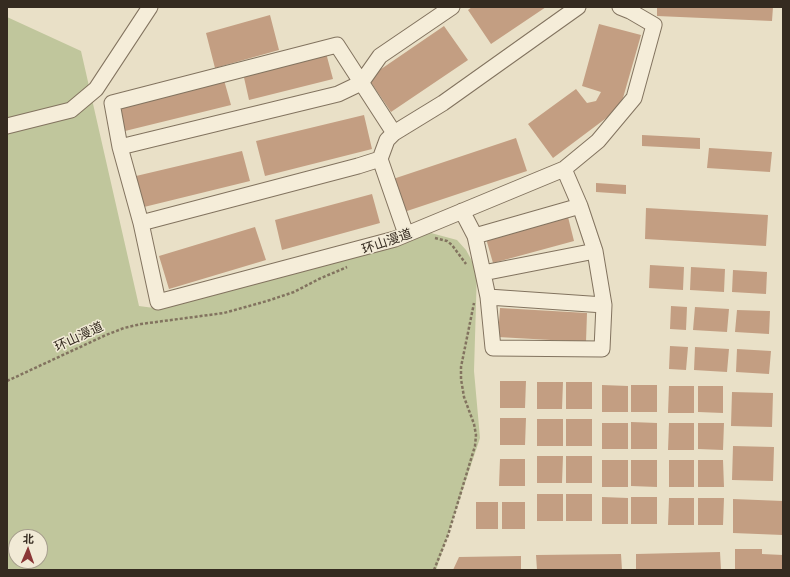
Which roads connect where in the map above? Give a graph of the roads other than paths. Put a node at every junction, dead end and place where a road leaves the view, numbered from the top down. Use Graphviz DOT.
graph roads {
  1 [pos="150,7"];
  2 [pos="452,7"];
  3 [pos="578,7"];
  4 [pos="620,7"];
  5 [pos="361,83"];
  6 [pos="7,126"];
  7 [pos="394,133"];
  8 [pos="120,147"];
  9 [pos="380,159"];
  10 [pos="564,170"];
  11 [pos="580,206"];
  12 [pos="462,211"];
  13 [pos="141,223"];
  14 [pos="406,234"];
  15 [pos="475,236"];
  16 [pos="595,251"];
  17 [pos="477,271"];
  18 [pos="481,299"];
  19 [pos="604,305"];
  1 -- 6 [label="street"];
  2 -- 5 [label="street"];
  3 -- 7 [label="street"];
  4 -- 10 [label="street"];
  5 -- 7 [label="street"];
  5 -- 8 [label="street"];
  5 -- 8 [label="street"];
  7 -- 9 [label="street"];
  8 -- 13 [label="street"];
  9 -- 13 [label="street"];
  9 -- 14 [label="street"];
  10 -- 11 [label="street"];
  10 -- 12 [label="street"];
  11 -- 15 [label="street"];
  11 -- 16 [label="street"];
  12 -- 14 [label="street"];
  12 -- 15 [label="street"];
  13 -- 14 [label="street"];
  15 -- 17 [label="street"];
  16 -- 17 [label="street"];
  16 -- 19 [label="street"];
  17 -- 18 [label="street"];
  18 -- 19 [label="street"];
  18 -- 19 [label="street"];
}
